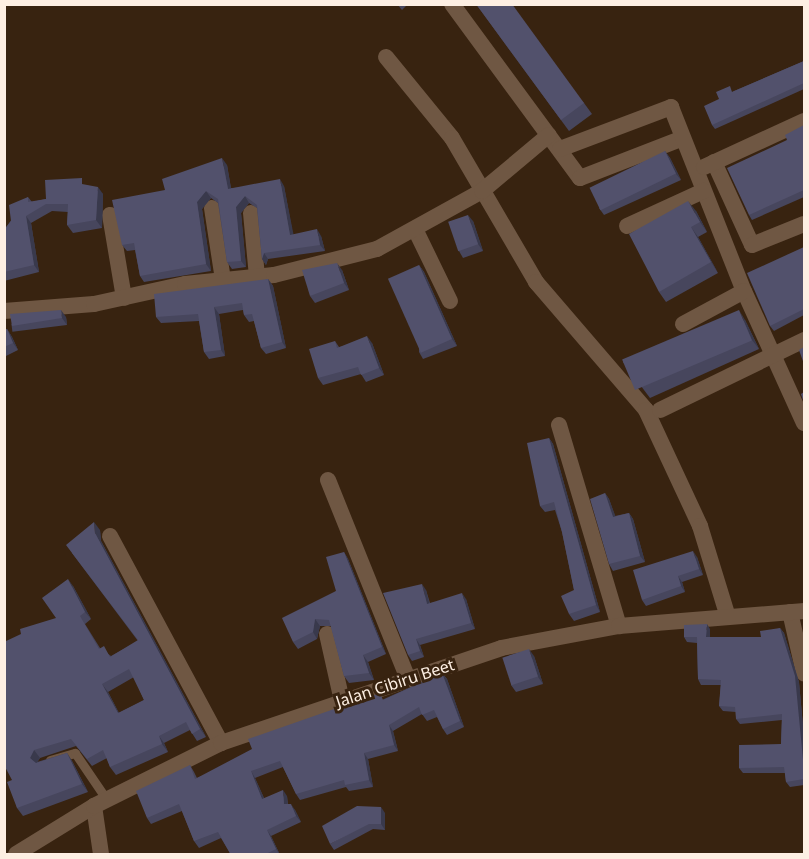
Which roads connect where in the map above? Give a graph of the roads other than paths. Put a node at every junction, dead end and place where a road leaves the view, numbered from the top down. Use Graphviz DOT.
graph roads {
  1 [pos="452,4"];
  2 [pos="386,57"];
  3 [pos="804,121"];
  4 [pos="549,135"];
  5 [pos="683,138"];
  6 [pos="560,149"];
  7 [pos="714,162"];
  8 [pos="696,171"];
  9 [pos="482,191"];
  10 [pos="703,191"];
  11 [pos="212,208"];
  12 [pos="251,213"];
  13 [pos="110,215"];
  14 [pos="627,225"];
  15 [pos="804,225"];
  16 [pos="415,229"];
  17 [pos="257,277"];
  18 [pos="223,280"];
  19 [pos="744,291"];
  20 [pos="123,298"];
  21 [pos="450,301"];
  22 [pos="4,311"];
  23 [pos="682,324"];
  24 [pos="804,340"];
  25 [pos="774,354"];
  26 [pos="660,410"];
  27 [pos="804,423"];
  28 [pos="560,425"];
  29 [pos="328,480"];
  30 [pos="110,536"];
  31 [pos="797,612"];
  32 [pos="728,617"];
  33 [pos="618,626"];
  34 [pos="327,634"];
  35 [pos="804,673"];
  36 [pos="408,679"];
  37 [pos="342,701"];
  38 [pos="221,743"];
  39 [pos="42,764"];
  40 [pos="100,803"];
  41 [pos="16,855"];
  42 [pos="101,855"];
  1 -- 4 [label="street"];
  2 -- 9 [label="street"];
  3 -- 7 [label="street"];
  4 -- 6 [label="street"];
  4 -- 9 [label="street"];
  5 -- 6 [label="street"];
  5 -- 6 [label="street"];
  5 -- 8 [label="street"];
  7 -- 8 [label="street"];
  7 -- 15 [label="street"];
  8 -- 10 [label="street"];
  9 -- 16 [label="street"];
  9 -- 32 [label="street"];
  10 -- 14 [label="street"];
  10 -- 19 [label="street"];
  11 -- 18 [label="street"];
  12 -- 17 [label="street"];
  13 -- 20 [label="street"];
  16 -- 17 [label="street"];
  16 -- 21 [label="street"];
  17 -- 18 [label="street"];
  18 -- 20 [label="street"];
  19 -- 23 [label="street"];
  19 -- 25 [label="street"];
  20 -- 22 [label="street"];
  24 -- 25 [label="street"];
  25 -- 26 [label="street"];
  25 -- 27 [label="street"];
  28 -- 33 [label="street"];
  29 -- 36 [label="street"];
  30 -- 38 [label="street"];
  31 -- 32 [label="street, Jalan Cibiru Beet"];
  31 -- 35 [label="street"];
  32 -- 33 [label="street, Jalan Cibiru Beet"];
  33 -- 36 [label="street, Jalan Cibiru Beet"];
  34 -- 37 [label="street"];
  36 -- 37 [label="street, Jalan Cibiru Beet"];
  37 -- 38 [label="street, Jalan Cibiru Beet"];
  38 -- 40 [label="street, Jalan Cibiru Beet"];
  39 -- 40 [label="lane"];
  40 -- 41 [label="street, Jalan Cibiru Beet"];
  40 -- 42 [label="street"];
}
